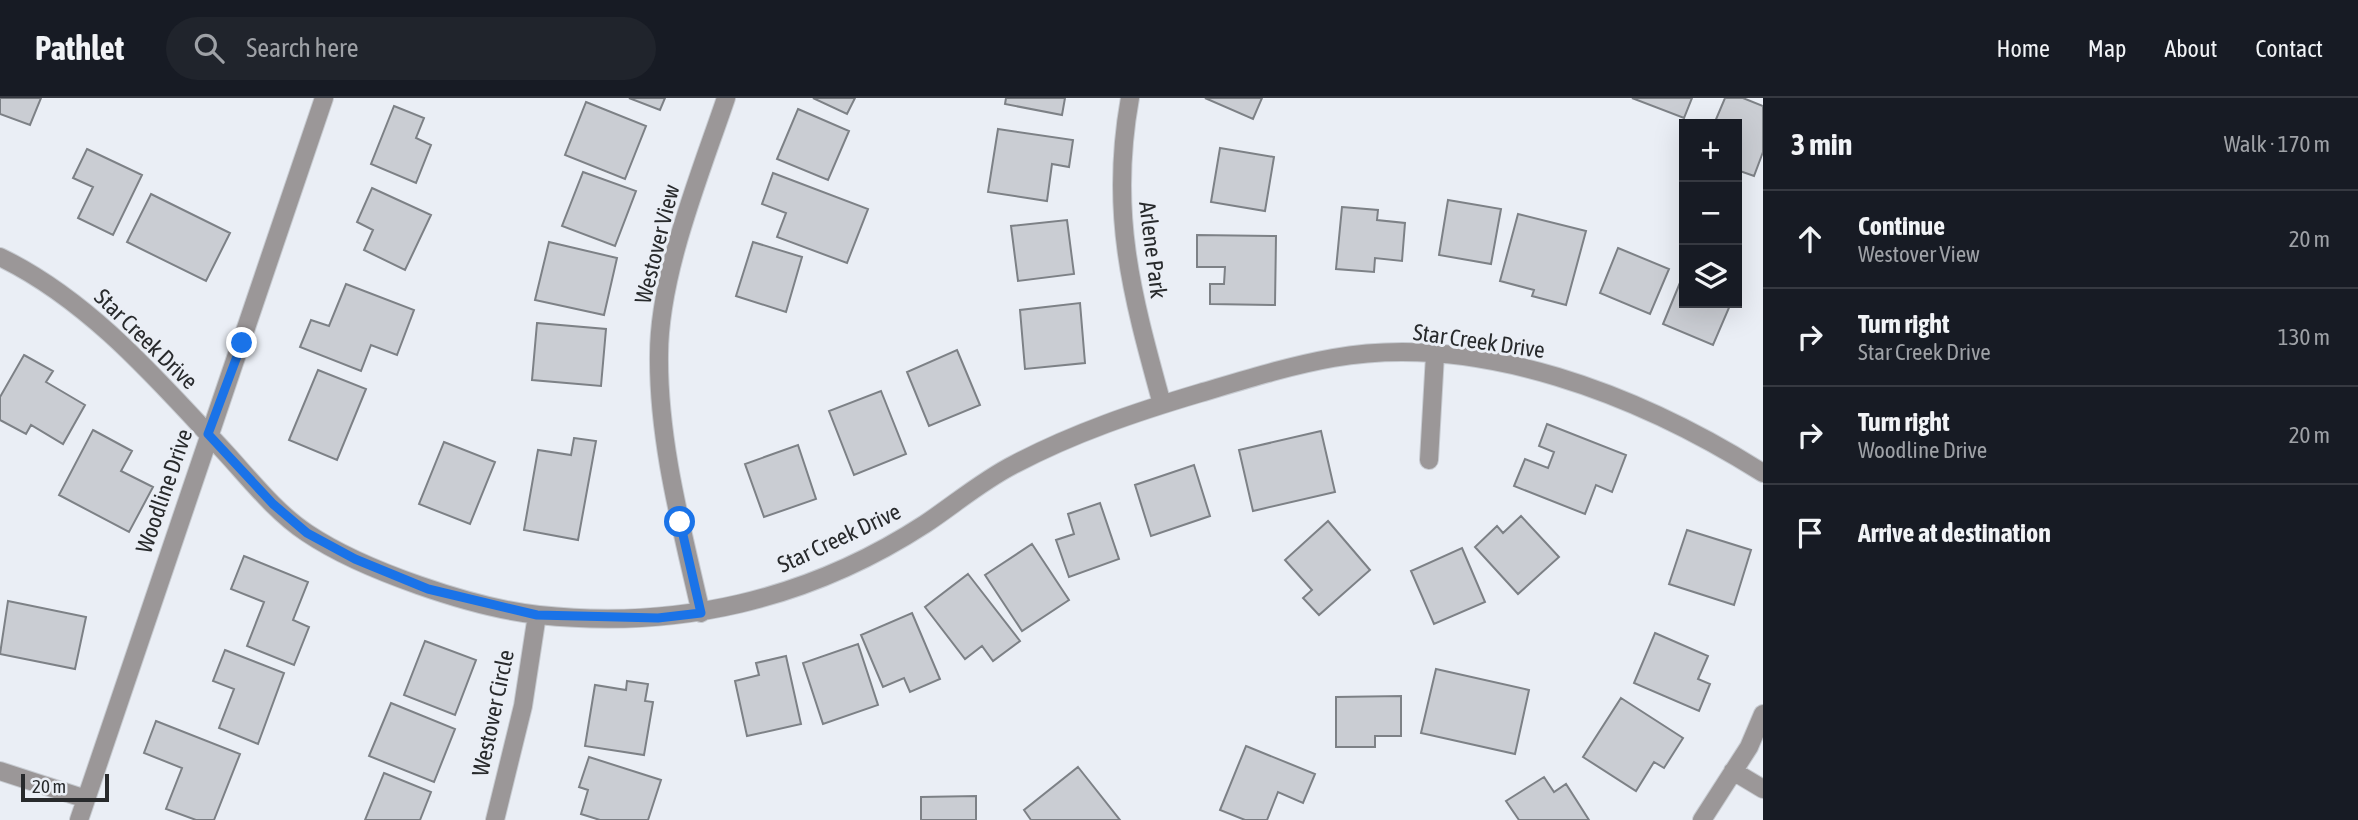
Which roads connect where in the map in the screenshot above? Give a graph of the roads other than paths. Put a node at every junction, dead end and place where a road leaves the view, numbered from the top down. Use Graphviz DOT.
graph roads {
  1 [pos="324,98"];
  2 [pos="726,98"];
  3 [pos="1130,98"];
  4 [pos="0,257"];
  5 [pos="1435,355"];
  6 [pos="1162,404"];
  7 [pos="208,434"];
  8 [pos="1429,460"];
  9 [pos="1763,473"];
  10 [pos="701,613"];
  11 [pos="537,615"];
  12 [pos="1763,714"];
  13 [pos="0,771"];
  14 [pos="1733,771"];
  15 [pos="1763,789"];
  16 [pos="86,799"];
  17 [pos="79,820"];
  18 [pos="495,820"];
  19 [pos="1702,820"];
  1 -- 7 [label="street, Woodline Drive"];
  2 -- 10 [label="street, Westover View"];
  3 -- 6 [label="street, Arlene Park"];
  4 -- 7 [label="street, Star Creek Drive"];
  5 -- 6 [label="street, Star Creek Drive"];
  5 -- 8 [label="street"];
  5 -- 9 [label="street, Star Creek Drive"];
  6 -- 10 [label="street, Star Creek Drive"];
  7 -- 11 [label="street, Star Creek Drive"];
  7 -- 16 [label="street, Woodline Drive"];
  10 -- 11 [label="street, Star Creek Drive"];
  11 -- 18 [label="street, Westover Circle"];
  12 -- 14 [label="street"];
  13 -- 16 [label="street"];
  14 -- 15 [label="street"];
  14 -- 19 [label="street"];
  16 -- 17 [label="street, Woodline Drive"];
}
